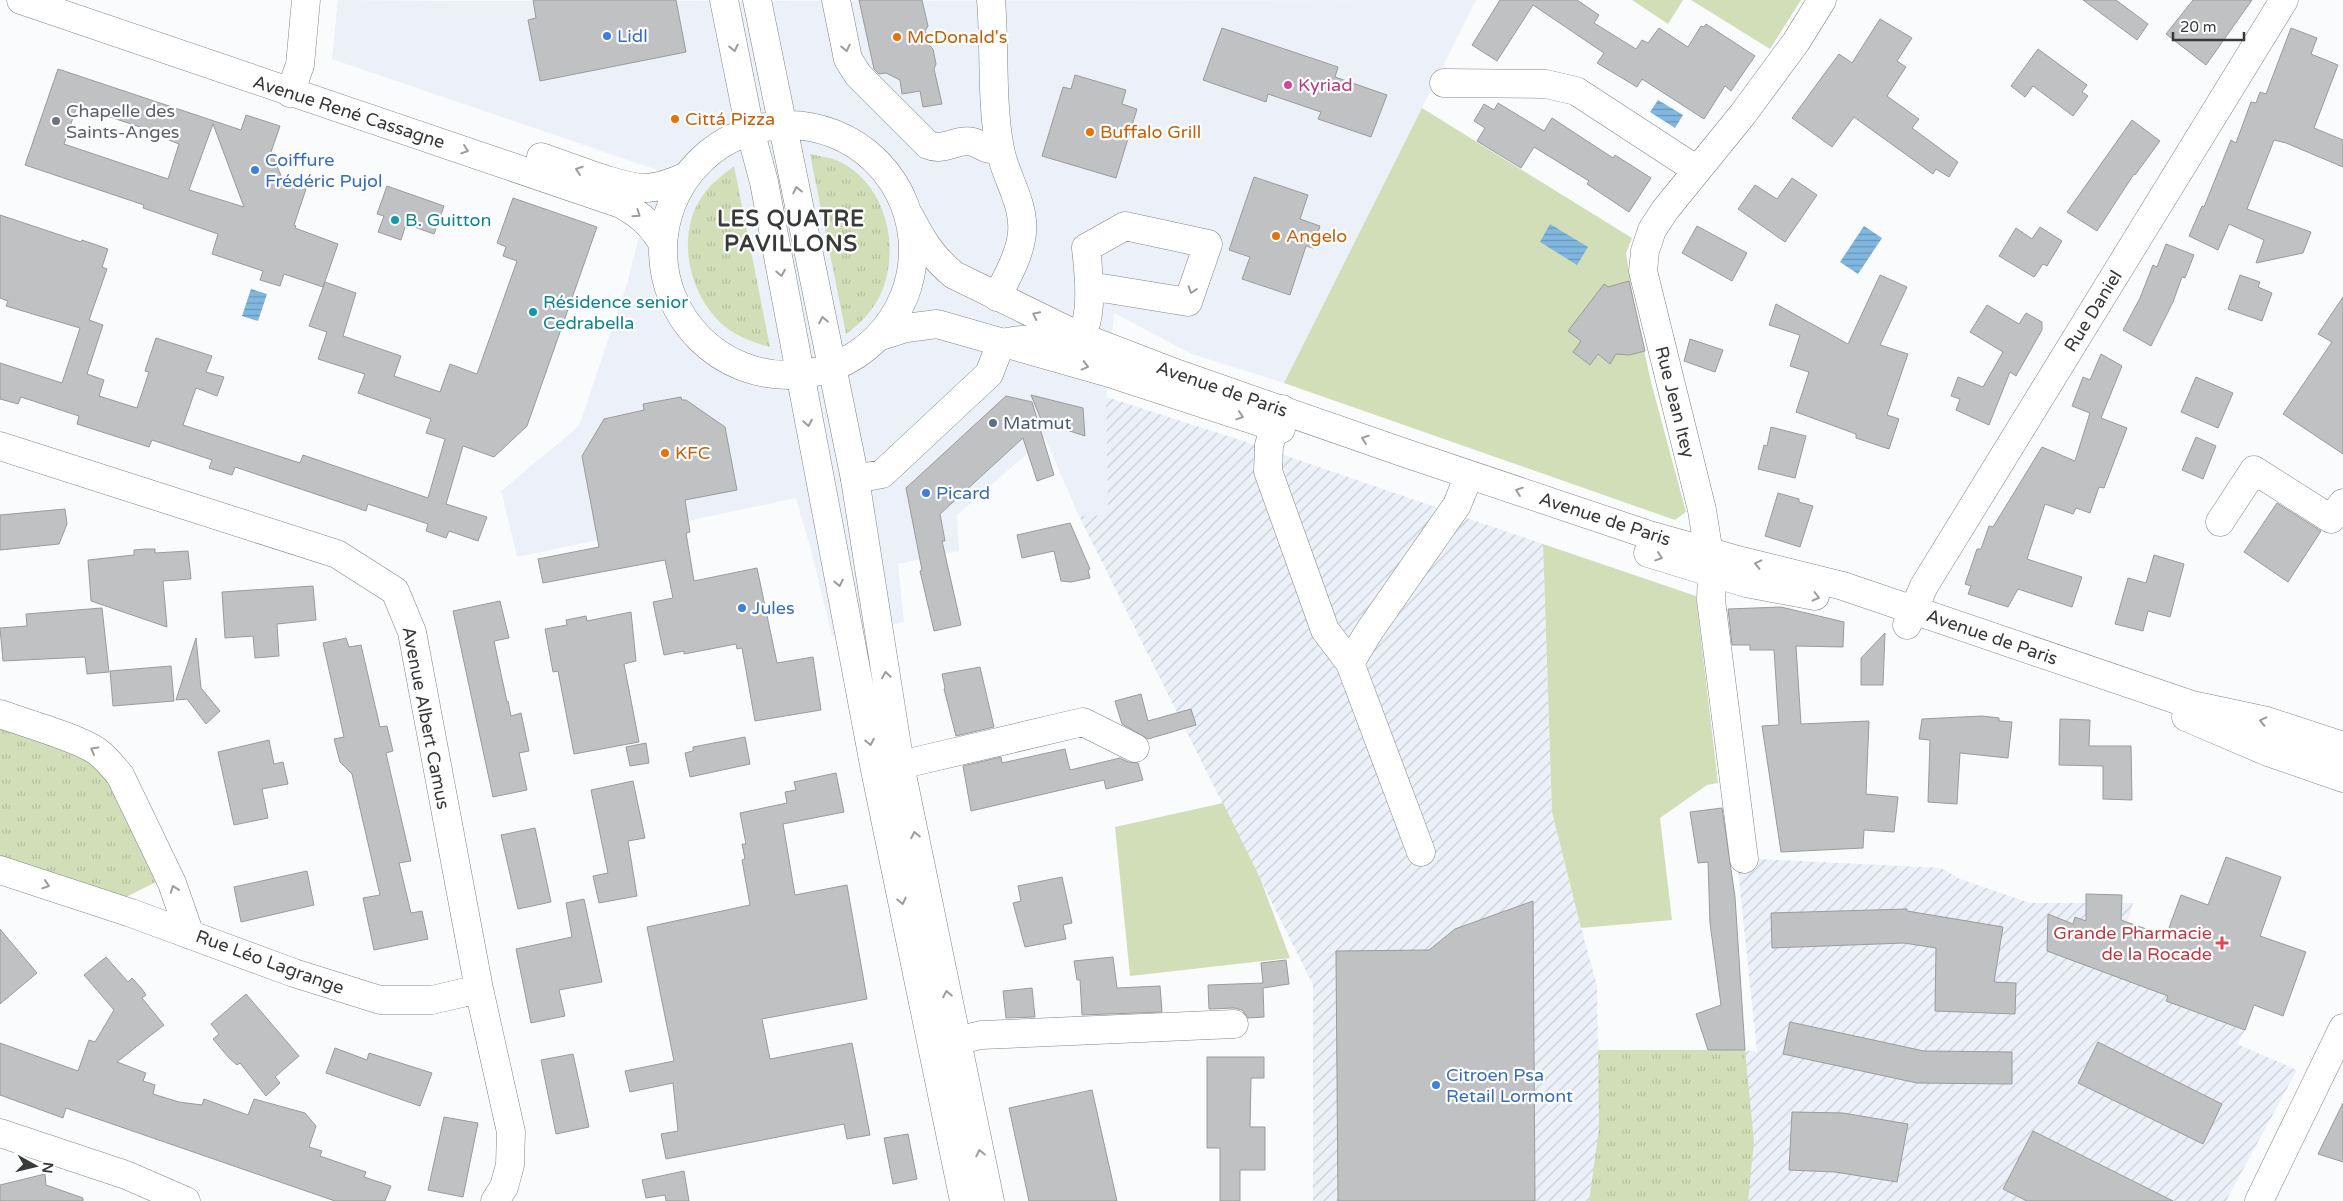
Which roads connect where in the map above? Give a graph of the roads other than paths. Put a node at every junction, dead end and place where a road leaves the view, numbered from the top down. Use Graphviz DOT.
graph roads {
  1 [pos="21,0"];
  2 [pos="75,0"];
  3 [pos="306,0"];
  4 [pos="724,0"];
  5 [pos="757,0"];
  6 [pos="836,0"];
  7 [pos="991,0"];
  8 [pos="1822,0"];
  9 [pos="2284,0"];
  10 [pos="293,84"];
  11 [pos="1444,84"];
  12 [pos="783,124"];
  13 [pos="750,130"];
  14 [pos="1000,148"];
  15 [pos="1697,170"];
  16 [pos="687,176"];
  17 [pos="909,214"];
  18 [pos="663,244"];
  19 [pos="1090,289"];
  20 [pos="997,297"];
  21 [pos="1080,336"];
  22 [pos="878,338"];
  23 [pos="1001,343"];
  24 [pos="832,368"];
  25 [pos="800,375"];
  26 [pos="1279,418"];
  27 [pos="0,446"];
  28 [pos="856,479"];
  29 [pos="1467,483"];
  30 [pos="2343,503"];
  31 [pos="2220,522"];
  32 [pos="1710,563"];
  33 [pos="1910,617"];
  34 [pos="1350,663"];
  35 [pos="0,714"];
  36 [pos="2343,746"];
  37 [pos="1135,748"];
  38 [pos="2259,748"];
  39 [pos="2343,760"];
  40 [pos="900,765"];
  41 [pos="2343,778"];
  42 [pos="1421,852"];
  43 [pos="1744,859"];
  44 [pos="0,870"];
  45 [pos="190,935"];
  46 [pos="479,989"];
  47 [pos="1234,1024"];
  48 [pos="2343,1028"];
  49 [pos="956,1041"];
  50 [pos="0,1133"];
  51 [pos="186,1201"];
  52 [pos="495,1201"];
  53 [pos="964,1201"];
  54 [pos="990,1201"];
  55 [pos="2259,1201"];
  1 -- 10 [label="main road, Avenue René Cassagne"];
  2 -- 10 [label="main road, Avenue René Cassagne"];
  3 -- 10 [label="main road"];
  4 -- 13 [label="main road, one-way"];
  5 -- 12 [label="main road"];
  6 -- 14 [label="main road, one-way"];
  7 -- 14 [label="main road"];
  8 -- 15 [label="main road, Rue Jean Itey"];
  9 -- 33 [label="main road, Rue Daniel"];
  16 -- 10 [label="main road, Avenue René Cassagne, one-way"];
  10 -- 18 [label="main road, Avenue René Cassagne, one-way"];
  11 -- 15 [label="main road"];
  12 -- 13 [label="main road, Avenue de Paris"];
  12 -- 17 [label="main road, Avenue de Paris"];
  24 -- 12 [label="main road, one-way"];
  13 -- 16 [label="main road, Avenue de Paris"];
  13 -- 25 [label="main road, one-way"];
  14 -- 20 [label="main road"];
  15 -- 32 [label="main road, Rue Jean Itey"];
  16 -- 18 [label="main road"];
  17 -- 20 [label="main road, Avenue de Paris"];
  17 -- 22 [label="main road"];
  18 -- 25 [label="main road"];
  19 -- 19 [label="main road, one-way"];
  19 -- 21 [label="main road"];
  21 -- 20 [label="main road, Avenue de Paris, one-way"];
  21 -- 23 [label="main road"];
  21 -- 26 [label="main road, Avenue de Paris"];
  22 -- 23 [label="main road, Avenue de Paris"];
  22 -- 24 [label="main road"];
  23 -- 26 [label="main road, Avenue de Paris, one-way"];
  23 -- 28 [label="main road"];
  24 -- 25 [label="main road"];
  24 -- 28 [label="main road"];
  25 -- 53 [label="main road, one-way"];
  26 -- 29 [label="main road, Avenue de Paris"];
  26 -- 34 [label="main road"];
  27 -- 46 [label="main road, Avenue Albert Camus"];
  40 -- 28 [label="main road, one-way"];
  29 -- 32 [label="main road, Avenue de Paris"];
  29 -- 34 [label="main road"];
  30 -- 31 [label="main road"];
  32 -- 33 [label="main road, Avenue de Paris"];
  32 -- 43 [label="main road, Rue Jean Itey"];
  36 -- 33 [label="main road, Avenue de Paris, one-way"];
  33 -- 38 [label="main road, Avenue de Paris"];
  34 -- 42 [label="main road"];
  45 -- 35 [label="main road, Rue Léo Lagrange, one-way"];
  37 -- 40 [label="main road"];
  38 -- 39 [label="main road, Avenue de Paris"];
  38 -- 41 [label="main road, Avenue de Paris"];
  49 -- 40 [label="main road, one-way"];
  44 -- 45 [label="main road, one-way"];
  45 -- 46 [label="main road, Rue Léo Lagrange"];
  46 -- 52 [label="main road, Avenue Albert Camus"];
  47 -- 49 [label="main road"];
  48 -- 55 [label="main road"];
  54 -- 49 [label="main road, one-way"];
  50 -- 51 [label="main road"];
}
